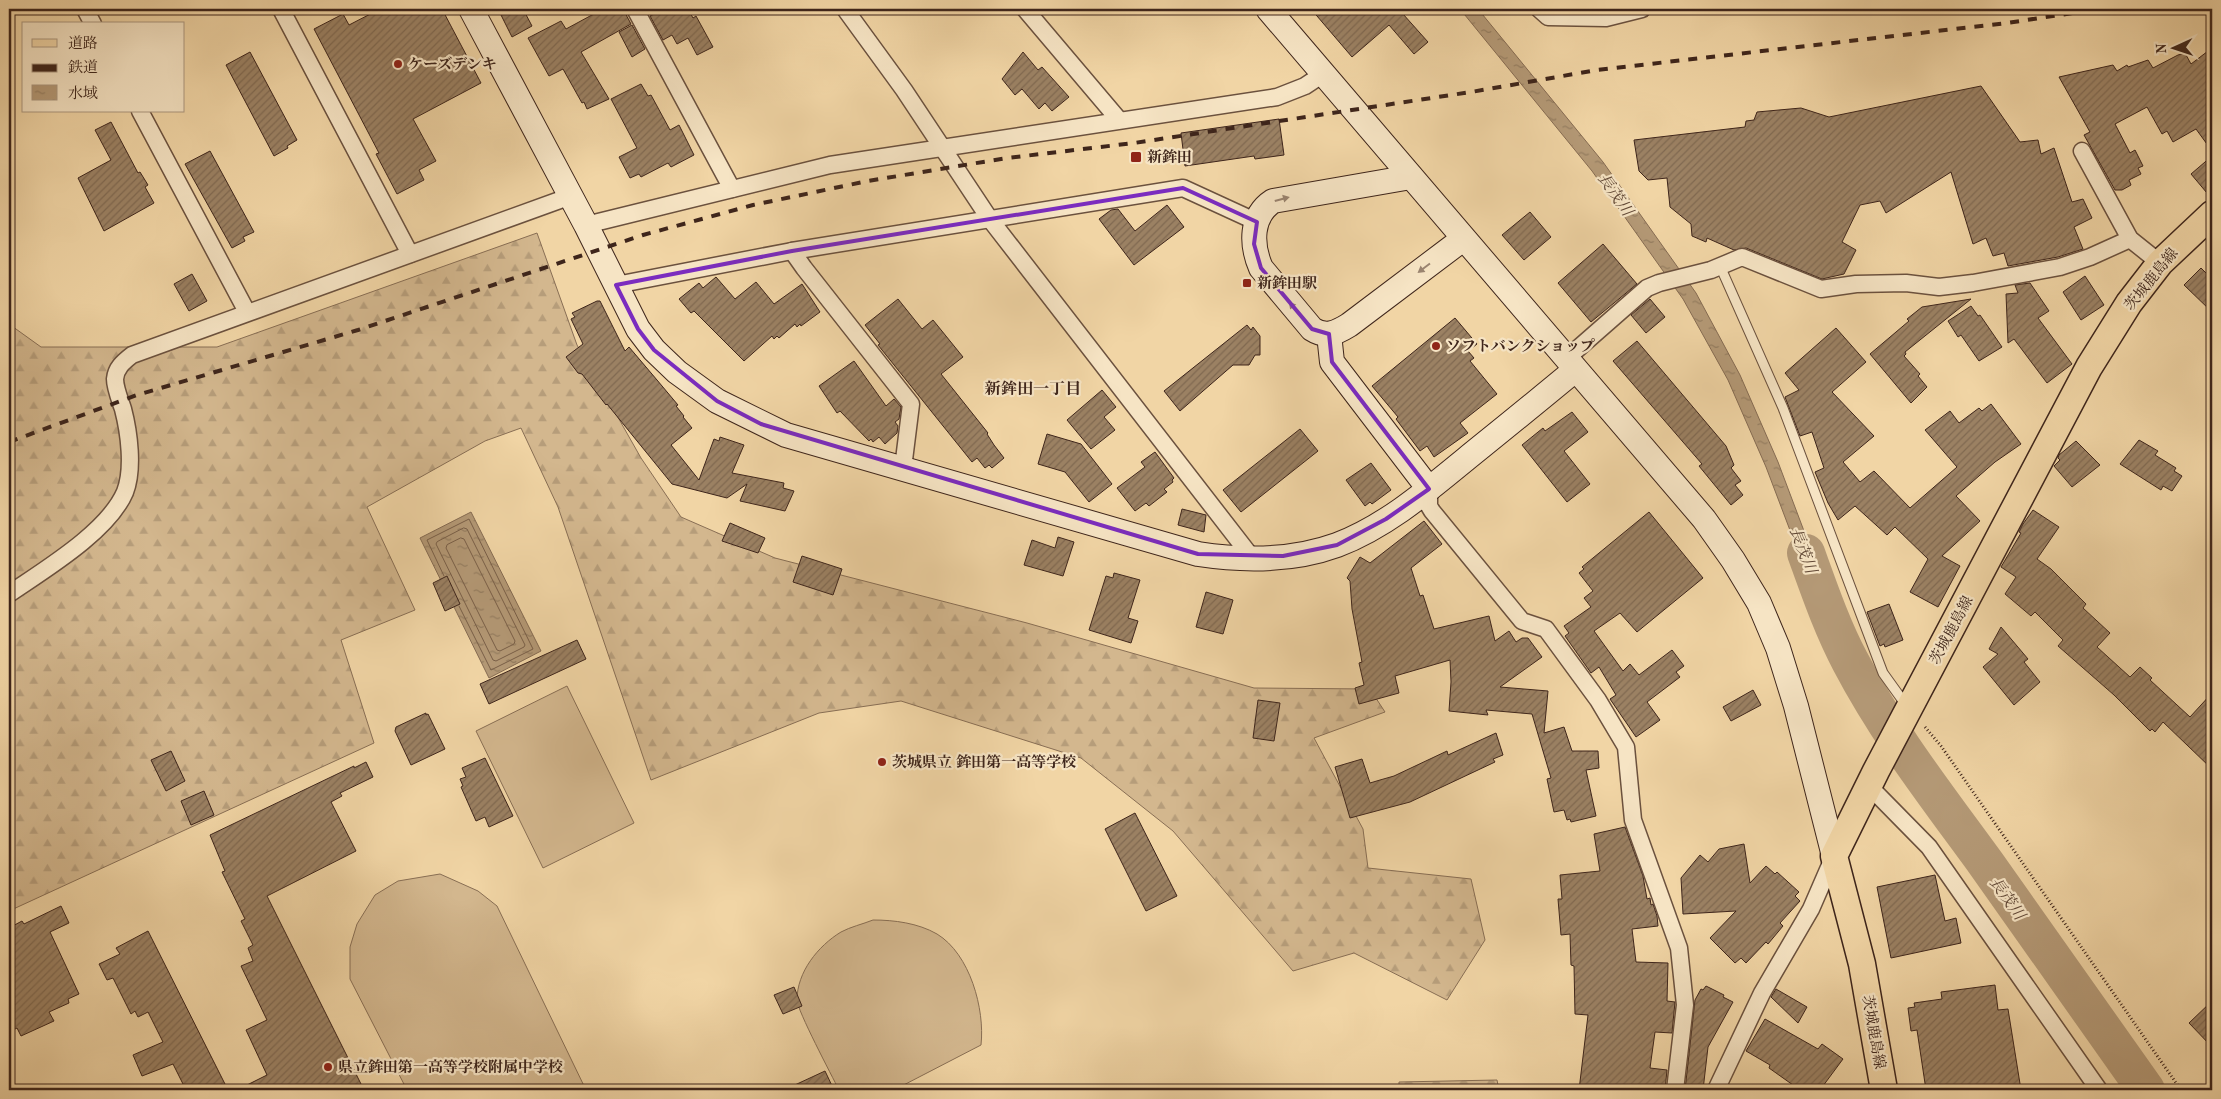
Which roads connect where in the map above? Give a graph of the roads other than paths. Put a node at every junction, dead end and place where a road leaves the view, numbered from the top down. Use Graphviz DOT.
graph roads {
  1 [pos="85,9"];
  2 [pos="281,9"];
  3 [pos="471,9"];
  4 [pos="635,9"];
  5 [pos="845,9"];
  6 [pos="1025,9"];
  7 [pos="1268,9"];
  8 [pos="1539,9"];
  9 [pos="1642,9"];
  10 [pos="92,22"];
  11 [pos="1323,74"];
  12 [pos="141,112"];
  13 [pos="1119,120"];
  14 [pos="943,148"];
  15 [pos="2082,151"];
  16 [pos="1411,177"];
  17 [pos="732,189"];
  18 [pos="571,196"];
  19 [pos="2212,214"];
  20 [pos="989,218"];
  21 [pos="1257,222"];
  22 [pos="586,225"];
  23 [pos="1463,239"];
  24 [pos="2130,239"];
  25 [pos="792,251"];
  26 [pos="410,254"];
  27 [pos="2160,263"];
  28 [pos="1715,268"];
  29 [pos="616,285"];
  30 [pos="247,312"];
  31 [pos="1329,334"];
  32 [pos="1571,364"];
  33 [pos="903,468"];
  34 [pos="1429,489"];
  35 [pos="1254,559"];
  36 [pos="9,594"];
  37 [pos="1906,716"];
  38 [pos="1873,779"];
  39 [pos="1834,856"];
  40 [pos="1675,1090"];
  41 [pos="1716,1090"];
  42 [pos="1884,1090"];
  43 [pos="2099,1090"];
  1 -- 10 [label="street"];
  2 -- 26 [label="street"];
  3 -- 18 [label="street"];
  4 -- 17 [label="street"];
  5 -- 14 [label="street"];
  6 -- 13 [label="street"];
  7 -- 11 [label="street"];
  8 -- 9 [label="street"];
  11 -- 13 [label="street"];
  11 -- 16 [label="street"];
  12 -- 30 [label="street"];
  13 -- 14 [label="street"];
  14 -- 17 [label="street"];
  14 -- 20 [label="street"];
  15 -- 24 [label="street"];
  21 -- 16 [label="street, one-way"];
  16 -- 23 [label="street"];
  17 -- 22 [label="street"];
  18 -- 22 [label="street"];
  18 -- 26 [label="street"];
  19 -- 27 [label="main road, 茨城鹿島線"];
  20 -- 21 [label="street"];
  20 -- 25 [label="street"];
  20 -- 35 [label="street"];
  31 -- 21 [label="street, one-way"];
  22 -- 29 [label="street"];
  23 -- 31 [label="street, one-way"];
  23 -- 32 [label="street"];
  24 -- 27 [label="street"];
  24 -- 28 [label="street"];
  25 -- 29 [label="street"];
  25 -- 33 [label="street"];
  26 -- 30 [label="street"];
  27 -- 37 [label="main road, 茨城鹿島線"];
  28 -- 32 [label="street"];
  28 -- 37 [label="lane"];
  29 -- 33 [label="street"];
  30 -- 36 [label="street"];
  31 -- 34 [label="street"];
  32 -- 34 [label="street"];
  32 -- 39 [label="street"];
  33 -- 35 [label="street"];
  34 -- 35 [label="street"];
  34 -- 40 [label="street"];
  37 -- 38 [label="main road, 茨城鹿島線"];
  38 -- 39 [label="main road, 茨城鹿島線"];
  38 -- 43 [label="street"];
  39 -- 41 [label="street"];
  39 -- 42 [label="main road, 茨城鹿島線"];
}
